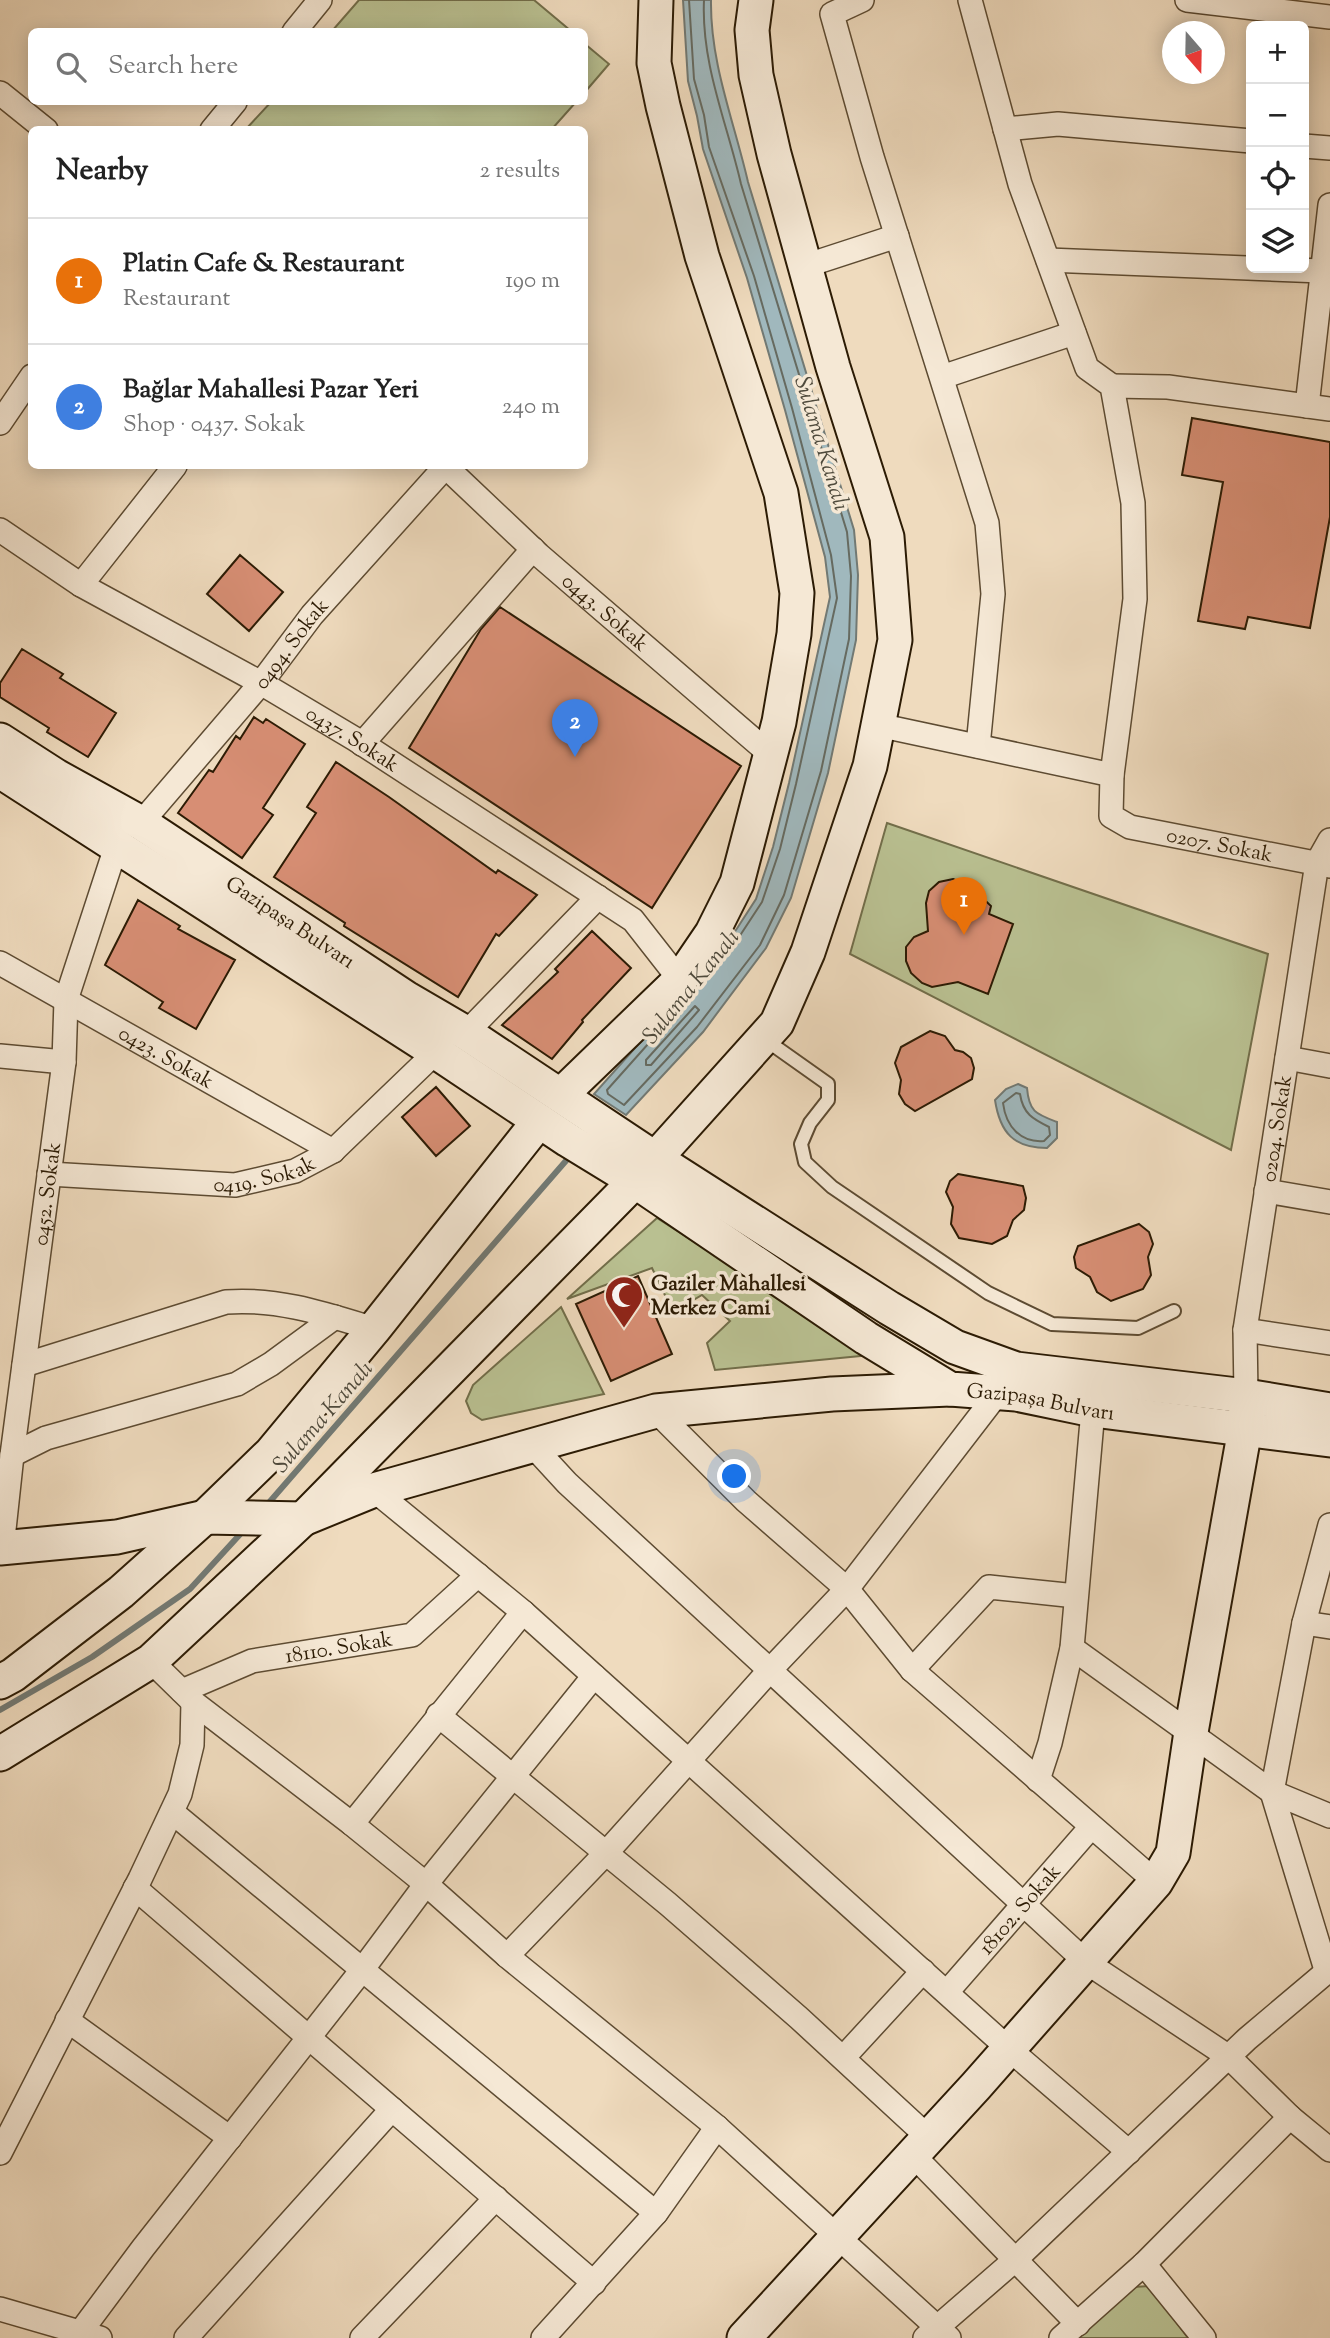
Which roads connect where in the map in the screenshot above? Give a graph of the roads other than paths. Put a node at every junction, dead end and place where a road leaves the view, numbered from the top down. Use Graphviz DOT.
graph roads {
  1 [pos="320,0"];
  2 [pos="656,0"];
  3 [pos="756,0"];
  4 [pos="862,0"];
  5 [pos="970,0"];
  6 [pos="1187,0"];
  7 [pos="1330,17"];
  8 [pos="297,28"];
  9 [pos="0,93"];
  10 [pos="233,105"];
  11 [pos="41,126"];
  12 [pos="215,126"];
  13 [pos="1005,129"];
  14 [pos="1246,141"];
  15 [pos="1309,146"];
  16 [pos="1330,148"];
  17 [pos="1330,205"];
  18 [pos="897,236"];
  19 [pos="1048,260"];
  20 [pos="805,266"];
  21 [pos="1322,271"];
  22 [pos="1074,333"];
  23 [pos="942,377"];
  24 [pos="28,382"];
  25 [pos="1112,386"];
  26 [pos="1307,406"];
  27 [pos="1330,409"];
  28 [pos="0,423"];
  29 [pos="173,469"];
  30 [pos="442,469"];
  31 [pos="448,469"];
  32 [pos="0,530"];
  33 [pos="533,549"];
  34 [pos="81,585"];
  35 [pos="261,682"];
  36 [pos="878,725"];
  37 [pos="0,740"];
  38 [pos="362,744"];
  39 [pos="978,746"];
  40 [pos="771,754"];
  41 [pos="0,771"];
  42 [pos="1112,775"];
  43 [pos="129,834"];
  44 [pos="1330,841"];
  45 [pos="1323,864"];
  46 [pos="598,897"];
  47 [pos="0,963"];
  48 [pos="680,980"];
  49 [pos="66,1000"];
  50 [pos="466,1033"];
  51 [pos="763,1038"];
  52 [pos="436,1052"];
  53 [pos="0,1056"];
  54 [pos="1287,1058"];
  55 [pos="64,1062"];
  56 [pos="1330,1066"];
  57 [pos="570,1100"];
  58 [pos="539,1121"];
  59 [pos="333,1151"];
  60 [pos="632,1168"];
  61 [pos="49,1174"];
  62 [pos="1266,1191"];
  63 [pos="1330,1202"];
  64 [pos="1174,1311"];
  65 [pos="335,1317"];
  66 [pos="374,1329"];
  67 [pos="1245,1330"];
  68 [pos="1330,1343"];
  69 [pos="24,1365"];
  70 [pos="950,1389"];
  71 [pos="997,1394"];
  72 [pos="1246,1396"];
  73 [pos="9,1400"];
  74 [pos="1330,1409"];
  75 [pos="1093,1410"];
  76 [pos="656,1411"];
  77 [pos="1245,1429"];
  78 [pos="1330,1440"];
  79 [pos="533,1446"];
  80 [pos="7,1468"];
  81 [pos="374,1490"];
  82 [pos="205,1517"];
  83 [pos="303,1519"];
  84 [pos="1330,1525"];
  85 [pos="1,1548"];
  86 [pos="478,1575"];
  87 [pos="847,1589"];
  88 [pos="1076,1595"];
  89 [pos="523,1612"];
  90 [pos="1304,1623"];
  91 [pos="1330,1627"];
  92 [pos="1072,1648"];
  93 [pos="151,1661"];
  94 [pos="770,1670"];
  95 [pos="912,1670"];
  96 [pos="594,1676"];
  97 [pos="0,1682"];
  98 [pos="187,1696"];
  99 [pos="438,1715"];
  100 [pos="1191,1732"];
  101 [pos="0,1754"];
  102 [pos="690,1761"];
  103 [pos="514,1776"];
  104 [pos="1038,1780"];
  105 [pos="1272,1792"];
  106 [pos="172,1812"];
  107 [pos="1330,1816"];
  108 [pos="352,1824"];
  109 [pos="1091,1826"];
  110 [pos="607,1852"];
  111 [pos="1156,1882"];
  112 [pos="426,1884"];
  113 [pos="135,1888"];
  114 [pos="1024,1904"];
  115 [pos="507,1956"];
  116 [pos="1086,1962"];
  117 [pos="362,1970"];
  118 [pos="923,1971"];
  119 [pos="1329,1971"];
  120 [pos="947,1992"];
  121 [pos="67,2020"];
  122 [pos="309,2037"];
  123 [pos="1009,2049"];
  124 [pos="1229,2057"];
  125 [pos="843,2058"];
  126 [pos="392,2109"];
  127 [pos="1290,2117"];
  128 [pos="717,2127"];
  129 [pos="230,2138"];
  130 [pos="921,2146"];
  131 [pos="1330,2150"];
  132 [pos="1129,2152"];
  133 [pos="0,2153"];
  134 [pos="496,2199"];
  135 [pos="656,2213"];
  136 [pos="838,2237"];
  137 [pos="1016,2259"];
  138 [pos="1144,2264"];
  139 [pos="594,2283"];
  140 [pos="0,2309"];
  141 [pos="1070,2331"];
  142 [pos="937,2334"];
  143 [pos="85,2336"];
  144 [pos="186,2338"];
  145 [pos="362,2338"];
  146 [pos="543,2338"];
  147 [pos="744,2338"];
  148 [pos="1204,2338"];
  1 -- 8 [label="street"];
  2 -- 40 [label="street"];
  3 -- 20 [label="street"];
  4 -- 18 [label="street"];
  5 -- 13 [label="street"];
  6 -- 7 [label="street"];
  9 -- 11 [label="street"];
  10 -- 12 [label="street"];
  13 -- 14 [label="street"];
  13 -- 19 [label="street"];
  15 -- 16 [label="street"];
  17 -- 21 [label="street"];
  18 -- 20 [label="street"];
  18 -- 23 [label="street"];
  19 -- 21 [label="street"];
  19 -- 22 [label="street"];
  20 -- 36 [label="street"];
  21 -- 26 [label="street"];
  22 -- 23 [label="street"];
  22 -- 25 [label="street"];
  23 -- 39 [label="street"];
  24 -- 28 [label="street"];
  25 -- 26 [label="street"];
  25 -- 42 [label="street"];
  26 -- 27 [label="street"];
  29 -- 34 [label="street"];
  30 -- 35 [label="street, 0494. Sokak"];
  31 -- 33 [label="street, 0443. Sokak"];
  32 -- 34 [label="street, 0437. Sokak"];
  33 -- 38 [label="street"];
  33 -- 40 [label="street, 0443. Sokak"];
  34 -- 35 [label="street, 0437. Sokak"];
  35 -- 38 [label="street, 0437. Sokak"];
  35 -- 43 [label="street, 0494. Sokak"];
  36 -- 39 [label="street"];
  36 -- 51 [label="street"];
  37 -- 43 [label="street, Gazipaşa Bulvarı"];
  38 -- 46 [label="street, 0437. Sokak"];
  39 -- 42 [label="street"];
  40 -- 48 [label="street"];
  41 -- 43 [label="street, Gazipaşa Bulvarı"];
  42 -- 45 [label="street, 0207. Sokak"];
  43 -- 49 [label="street, 0452. Sokak"];
  43 -- 50 [label="street, Gazipaşa Bulvarı"];
  43 -- 52 [label="street, Gazipaşa Bulvarı"];
  44 -- 45 [label="street"];
  45 -- 54 [label="street, 0204. Sokak"];
  46 -- 48 [label="street, 0437. Sokak"];
  46 -- 50 [label="street"];
  47 -- 49 [label="street, 0423. Sokak"];
  48 -- 57 [label="street"];
  49 -- 55 [label="street, 0452. Sokak"];
  49 -- 59 [label="street, 0423. Sokak"];
  50 -- 57 [label="street, Gazipaşa Bulvarı"];
  51 -- 60 [label="street"];
  51 -- 64 [label="lane"];
  52 -- 58 [label="street, Gazipaşa Bulvarı"];
  52 -- 59 [label="street, 0419. Sokak"];
  53 -- 55 [label="street"];
  54 -- 56 [label="street"];
  54 -- 62 [label="street, 0204. Sokak"];
  55 -- 61 [label="street, 0452. Sokak"];
  57 -- 60 [label="street, Gazipaşa Bulvarı"];
  58 -- 60 [label="street, Gazipaşa Bulvarı"];
  58 -- 66 [label="street"];
  59 -- 61 [label="street, 0419. Sokak"];
  60 -- 70 [label="street, Gazipaşa Bulvarı"];
  60 -- 72 [label="street, Gazipaşa Bulvarı"];
  60 -- 83 [label="street"];
  61 -- 69 [label="street, 0452. Sokak"];
  62 -- 63 [label="street"];
  62 -- 67 [label="street, 0204. Sokak"];
  65 -- 66 [label="street"];
  65 -- 69 [label="street"];
  65 -- 80 [label="street"];
  66 -- 82 [label="street"];
  67 -- 68 [label="street"];
  67 -- 72 [label="street, 0204. Sokak"];
  69 -- 73 [label="street, 0452. Sokak"];
  70 -- 71 [label="street, Gazipaşa Bulvarı"];
  70 -- 76 [label="street"];
  71 -- 75 [label="street, Gazipaşa Bulvarı"];
  71 -- 87 [label="street"];
  72 -- 74 [label="street, Gazipaşa Bulvarı"];
  72 -- 77 [label="street"];
  73 -- 80 [label="street, 0452. Sokak"];
  75 -- 77 [label="street, Gazipaşa Bulvarı"];
  75 -- 88 [label="street"];
  76 -- 79 [label="street"];
  76 -- 87 [label="street"];
  77 -- 78 [label="street, Gazipaşa Bulvarı"];
  77 -- 100 [label="street"];
  79 -- 81 [label="street"];
  79 -- 94 [label="street"];
  80 -- 85 [label="street, 0452. Sokak"];
  81 -- 83 [label="street"];
  81 -- 86 [label="street"];
  82 -- 83 [label="street"];
  82 -- 85 [label="street"];
  82 -- 97 [label="street"];
  83 -- 93 [label="street"];
  84 -- 90 [label="street"];
  86 -- 89 [label="street"];
  86 -- 98 [label="street, 18110. Sokak"];
  87 -- 94 [label="street"];
  87 -- 95 [label="street"];
  88 -- 92 [label="street"];
  88 -- 95 [label="street"];
  89 -- 96 [label="street"];
  89 -- 99 [label="street"];
  90 -- 91 [label="street"];
  90 -- 105 [label="street"];
  92 -- 100 [label="street"];
  92 -- 104 [label="street"];
  93 -- 98 [label="street"];
  93 -- 101 [label="street"];
  94 -- 102 [label="street"];
  94 -- 114 [label="street"];
  95 -- 104 [label="street"];
  96 -- 102 [label="street"];
  96 -- 103 [label="street"];
  98 -- 106 [label="street"];
  98 -- 108 [label="street"];
  99 -- 103 [label="street"];
  99 -- 108 [label="street"];
  100 -- 105 [label="street"];
  100 -- 111 [label="street"];
  102 -- 110 [label="street"];
  102 -- 118 [label="street"];
  103 -- 110 [label="street"];
  103 -- 112 [label="street"];
  104 -- 109 [label="street"];
  105 -- 107 [label="street"];
  105 -- 119 [label="street"];
  106 -- 113 [label="street"];
  106 -- 117 [label="street"];
  108 -- 112 [label="street"];
  109 -- 111 [label="street"];
  109 -- 114 [label="street, 18102. Sokak"];
  110 -- 115 [label="street"];
  110 -- 125 [label="street"];
  111 -- 116 [label="street"];
  112 -- 115 [label="street"];
  112 -- 117 [label="street"];
  113 -- 121 [label="street"];
  113 -- 122 [label="street"];
  114 -- 116 [label="street"];
  114 -- 120 [label="street, 18102. Sokak"];
  115 -- 128 [label="street"];
  116 -- 123 [label="street"];
  116 -- 124 [label="street"];
  117 -- 122 [label="street"];
  117 -- 135 [label="street"];
  118 -- 120 [label="street"];
  118 -- 125 [label="street"];
  119 -- 124 [label="street"];
  120 -- 123 [label="street"];
  121 -- 129 [label="street"];
  121 -- 133 [label="street"];
  122 -- 126 [label="street"];
  122 -- 129 [label="street"];
  123 -- 130 [label="street"];
  123 -- 132 [label="street"];
  124 -- 127 [label="street"];
  124 -- 132 [label="street"];
  125 -- 130 [label="street"];
  126 -- 134 [label="street"];
  126 -- 144 [label="street"];
  127 -- 131 [label="street"];
  127 -- 138 [label="street"];
  128 -- 135 [label="street"];
  128 -- 136 [label="street"];
  129 -- 143 [label="street"];
  130 -- 136 [label="street"];
  130 -- 137 [label="street"];
  132 -- 137 [label="street"];
  134 -- 139 [label="street"];
  134 -- 145 [label="street"];
  135 -- 139 [label="street"];
  136 -- 142 [label="street"];
  136 -- 147 [label="street"];
  137 -- 141 [label="street"];
  137 -- 142 [label="street"];
  138 -- 141 [label="street"];
  138 -- 148 [label="street"];
  139 -- 146 [label="street"];
  140 -- 143 [label="street"];
}
